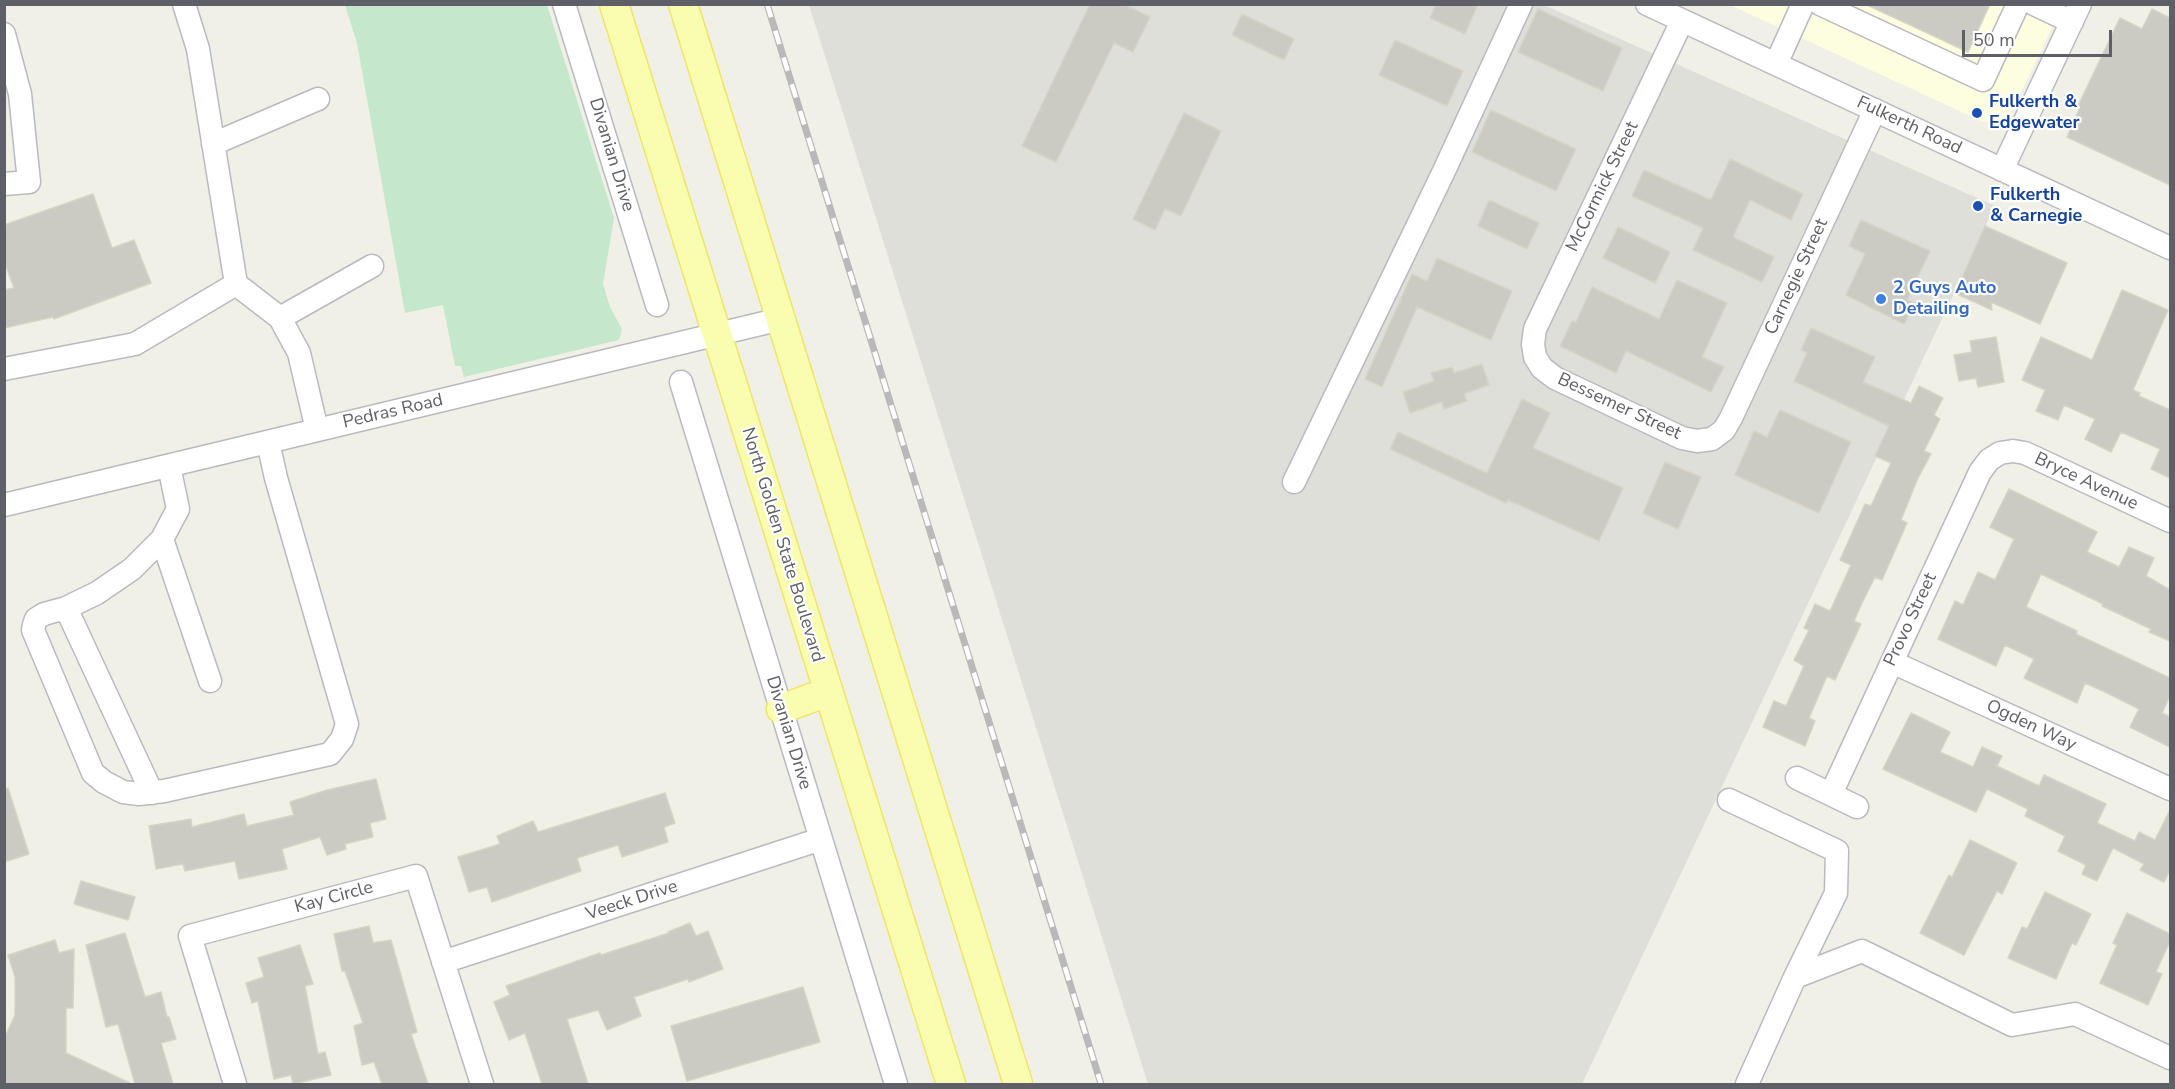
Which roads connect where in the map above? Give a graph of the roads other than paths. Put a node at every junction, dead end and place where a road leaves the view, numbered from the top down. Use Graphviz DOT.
graph roads {
  1 [pos="184,4"];
  2 [pos="564,4"];
  3 [pos="614,4"];
  4 [pos="683,4"];
  5 [pos="1521,4"];
  6 [pos="1647,4"];
  7 [pos="1803,4"];
  8 [pos="1820,4"];
  9 [pos="2018,4"];
  10 [pos="2034,4"];
  11 [pos="2076,13"];
  12 [pos="1682,21"];
  13 [pos="4,34"];
  14 [pos="1776,64"];
  15 [pos="318,99"];
  16 [pos="1875,111"];
  17 [pos="213,144"];
  18 [pos="2002,170"];
  19 [pos="4,184"];
  20 [pos="2170,248"];
  21 [pos="372,266"];
  22 [pos="236,284"];
  23 [pos="657,305"];
  24 [pos="280,318"];
  25 [pos="781,319"];
  26 [pos="716,335"];
  27 [pos="1535,357"];
  28 [pos="4,369"];
  29 [pos="681,382"];
  30 [pos="317,430"];
  31 [pos="1712,439"];
  32 [pos="268,442"];
  33 [pos="2000,453"];
  34 [pos="169,466"];
  35 [pos="1294,482"];
  36 [pos="4,505"];
  37 [pos="2170,521"];
  38 [pos="162,539"];
  39 [pos="66,608"];
  40 [pos="1892,662"];
  41 [pos="210,681"];
  42 [pos="828,692"];
  43 [pos="781,709"];
  44 [pos="1797,778"];
  45 [pos="2170,789"];
  46 [pos="152,793"];
  47 [pos="1831,794"];
  48 [pos="1729,800"];
  49 [pos="1857,807"];
  50 [pos="821,839"];
  51 [pos="443,962"];
  52 [pos="1795,977"];
  53 [pos="2170,1058"];
  54 [pos="235,1084"];
  55 [pos="482,1084"];
  56 [pos="896,1084"];
  57 [pos="951,1084"];
  58 [pos="1018,1084"];
  59 [pos="1747,1084"];
  1 -- 17 [label="street"];
  2 -- 23 [label="street, Divanian Drive"];
  3 -- 26 [label="main road, North Golden State Boulevard"];
  4 -- 25 [label="main road"];
  5 -- 35 [label="street"];
  6 -- 12 [label="street, Fulkerth Road"];
  7 -- 14 [label="street"];
  8 -- 9 [label="street"];
  10 -- 11 [label="street"];
  11 -- 18 [label="street"];
  12 -- 14 [label="street, Fulkerth Road"];
  12 -- 27 [label="street, McCormick Street"];
  13 -- 19 [label="street"];
  14 -- 16 [label="street, Fulkerth Road"];
  15 -- 17 [label="street"];
  16 -- 18 [label="street, Fulkerth Road"];
  16 -- 31 [label="street, Carnegie Street"];
  17 -- 22 [label="street"];
  18 -- 20 [label="street, Fulkerth Road"];
  21 -- 24 [label="street"];
  22 -- 24 [label="street"];
  22 -- 28 [label="street"];
  24 -- 30 [label="street"];
  25 -- 26 [label="street, Pedras Road"];
  25 -- 58 [label="main road"];
  26 -- 30 [label="street, Pedras Road"];
  26 -- 42 [label="main road, North Golden State Boulevard"];
  27 -- 31 [label="street, Bessemer Street"];
  29 -- 43 [label="street, Divanian Drive"];
  30 -- 32 [label="street, Pedras Road"];
  32 -- 34 [label="street, Pedras Road"];
  32 -- 46 [label="street"];
  33 -- 37 [label="street, Bryce Avenue"];
  33 -- 40 [label="street, Provo Street"];
  34 -- 36 [label="street, Pedras Road"];
  34 -- 38 [label="street"];
  38 -- 39 [label="street"];
  38 -- 41 [label="street"];
  39 -- 46 [label="street"];
  39 -- 46 [label="street"];
  40 -- 45 [label="street, Ogden Way"];
  40 -- 47 [label="street, Provo Street"];
  42 -- 43 [label="main road"];
  42 -- 57 [label="main road, North Golden State Boulevard"];
  43 -- 50 [label="street, Divanian Drive"];
  44 -- 47 [label="street"];
  47 -- 49 [label="street"];
  48 -- 52 [label="street"];
  50 -- 51 [label="street, Veeck Drive"];
  50 -- 56 [label="street, Divanian Drive"];
  51 -- 54 [label="street, Kay Circle"];
  51 -- 55 [label="street, Kay Circle"];
  52 -- 53 [label="street"];
  52 -- 59 [label="street"];
}
